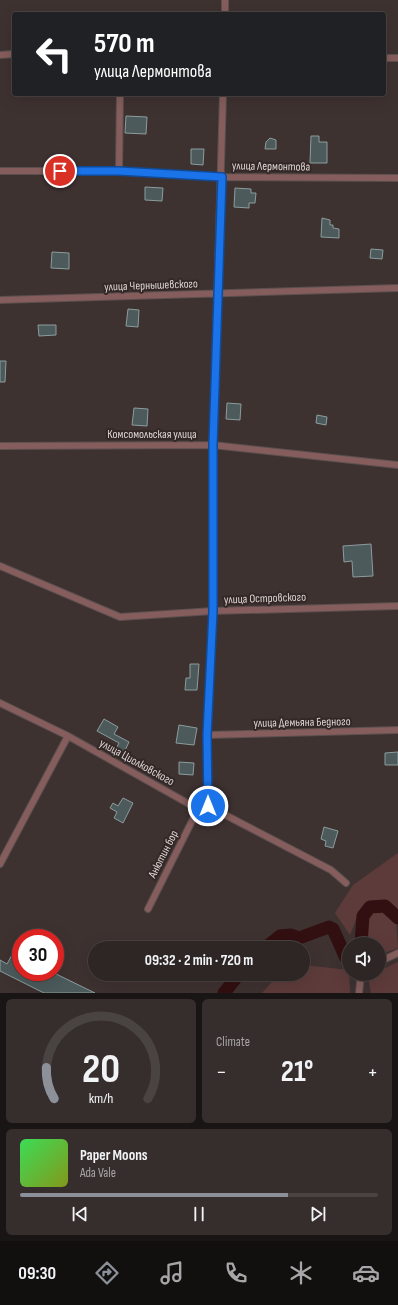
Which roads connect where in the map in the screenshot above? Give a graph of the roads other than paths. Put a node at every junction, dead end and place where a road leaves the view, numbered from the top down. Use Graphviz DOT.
graph roads {
  1 [pos="225,0"];
  2 [pos="225,12"];
  3 [pos="12,54"];
  4 [pos="0,55"];
  5 [pos="386,58"];
  6 [pos="398,58"];
  7 [pos="120,96"];
  8 [pos="223,96"];
  9 [pos="0,171"];
  10 [pos="119,171"];
  11 [pos="222,177"];
  12 [pos="398,178"];
  13 [pos="398,288"];
  14 [pos="217,294"];
  15 [pos="0,300"];
  16 [pos="213,445"];
  17 [pos="0,446"];
  18 [pos="398,465"];
  19 [pos="0,566"];
  20 [pos="398,606"];
  21 [pos="213,611"];
  22 [pos="0,703"];
  23 [pos="398,730"];
  24 [pos="207,735"];
  25 [pos="68,736"];
  26 [pos="208,806"];
  27 [pos="198,809"];
  28 [pos="0,864"];
  29 [pos="346,883"];
  30 [pos="148,909"];
  31 [pos="398,953"];
  32 [pos="386,959"];
  33 [pos="360,981"];
  34 [pos="359,993"];
  1 -- 2 [label="street"];
  3 -- 4 [label="street"];
  5 -- 6 [label="street"];
  7 -- 10 [label="street"];
  8 -- 11 [label="street"];
  9 -- 10 [label="street, улица Лермонтова"];
  10 -- 11 [label="street, улица Лермонтова"];
  11 -- 12 [label="street, улица Лермонтова"];
  11 -- 14 [label="street"];
  13 -- 14 [label="street, улица Чернышевского"];
  14 -- 15 [label="street, улица Чернышевского"];
  14 -- 16 [label="street"];
  16 -- 17 [label="street, Комсомольская улица"];
  16 -- 18 [label="street, Комсомольская улица"];
  16 -- 21 [label="street"];
  19 -- 21 [label="street, улица Островского"];
  20 -- 21 [label="street, улица Островского"];
  21 -- 24 [label="street"];
  22 -- 25 [label="street, улица Циолковского"];
  23 -- 24 [label="street, улица Демьяна Бедного"];
  24 -- 26 [label="street"];
  25 -- 27 [label="street, улица Циолковского"];
  25 -- 28 [label="street"];
  26 -- 27 [label="street"];
  26 -- 29 [label="street"];
  27 -- 30 [label="street, Анютин бор"];
  31 -- 32 [label="street"];
  33 -- 34 [label="street"];
}
